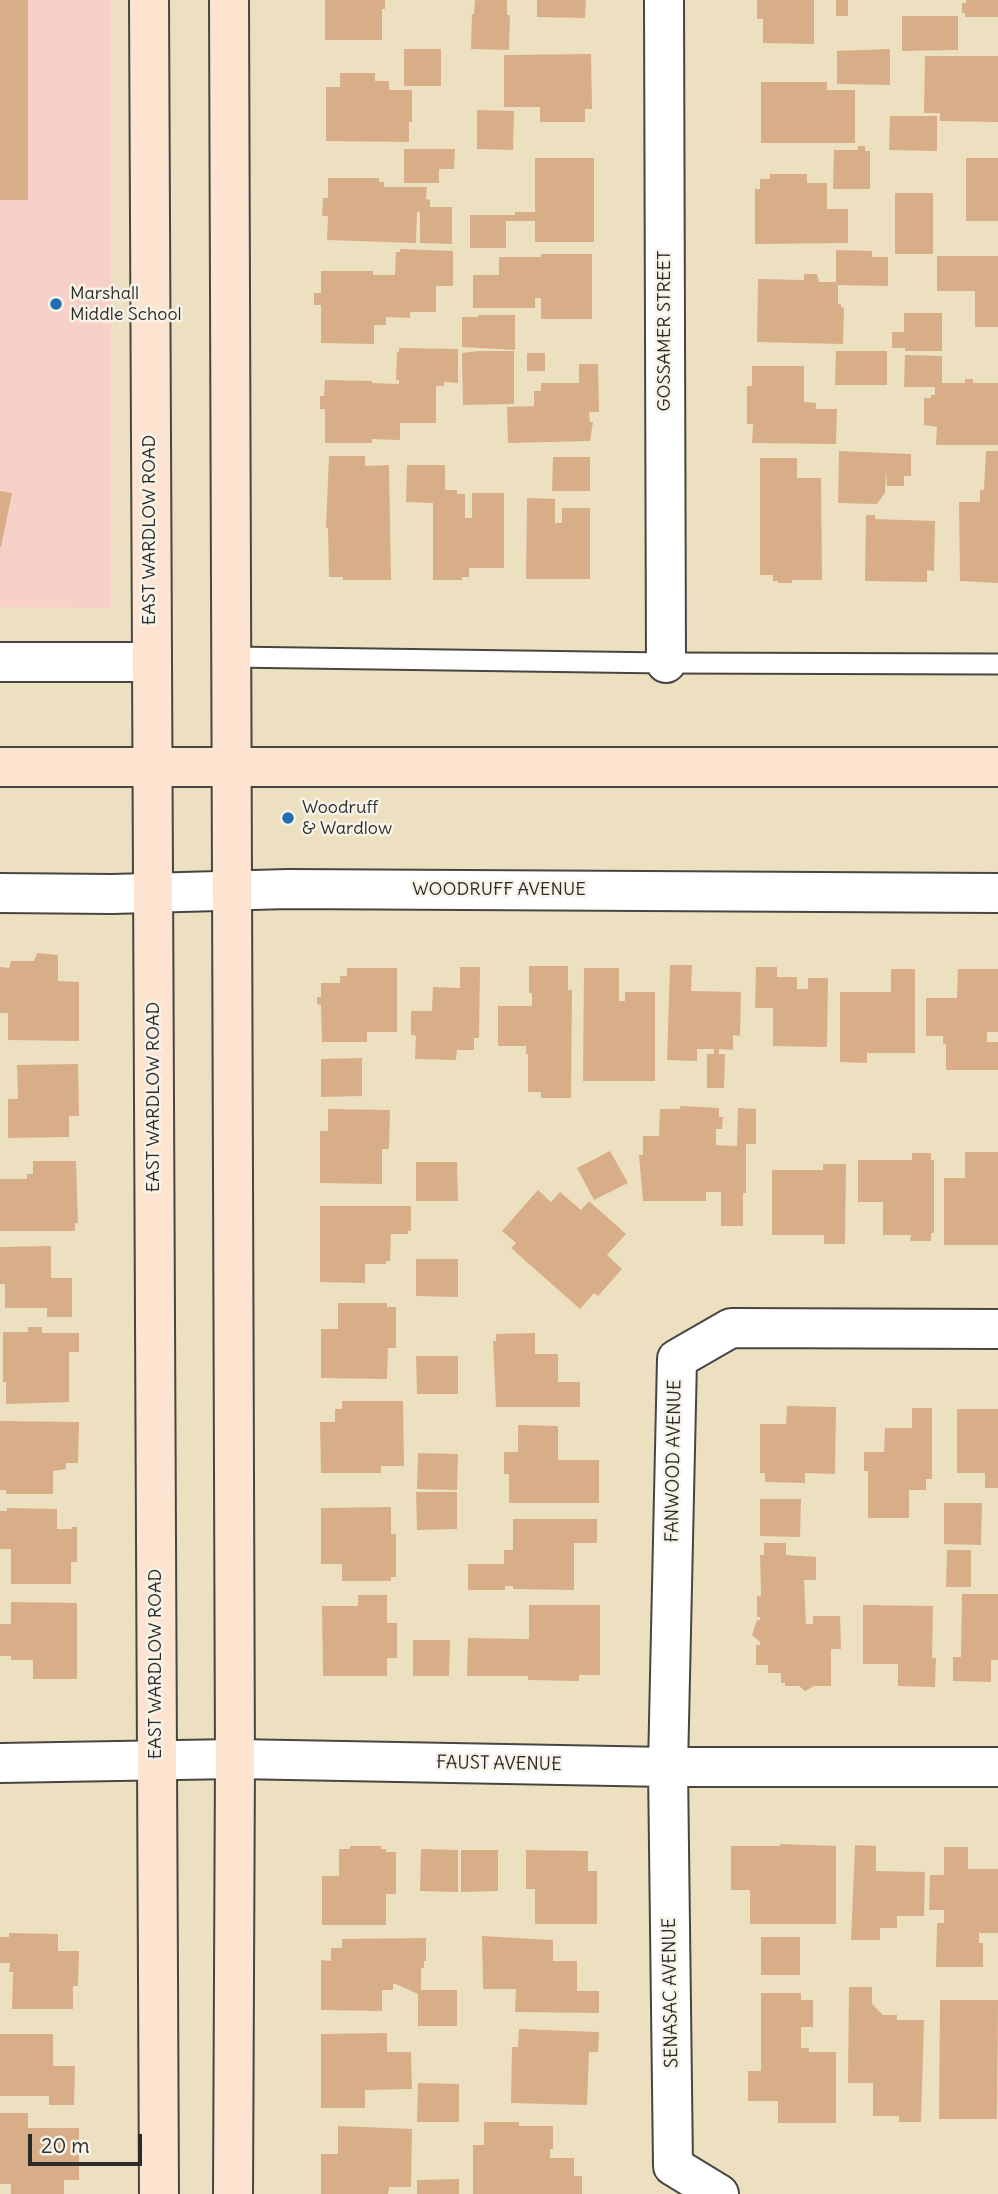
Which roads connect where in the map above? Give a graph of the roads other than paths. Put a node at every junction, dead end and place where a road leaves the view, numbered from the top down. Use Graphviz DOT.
graph roads {
  1 [pos="149,0"];
  2 [pos="229,0"];
  3 [pos="664,0"];
  4 [pos="230,657"];
  5 [pos="0,662"];
  6 [pos="150,662"];
  7 [pos="666,663"];
  8 [pos="998,664"];
  9 [pos="0,767"];
  10 [pos="151,767"];
  11 [pos="230,767"];
  12 [pos="998,767"];
  13 [pos="232,890"];
  14 [pos="154,892"];
  15 [pos="0,893"];
  16 [pos="998,893"];
  17 [pos="998,1329"];
  18 [pos="235,1759"];
  19 [pos="157,1761"];
  20 [pos="0,1763"];
  21 [pos="668,1767"];
  22 [pos="998,1768"];
  23 [pos="159,2194"];
  24 [pos="233,2194"];
  25 [pos="719,2194"];
  1 -- 6 [label="main road, EAST WARDLOW ROAD"];
  2 -- 4 [label="main road"];
  3 -- 7 [label="street, GOSSAMER STREET"];
  4 -- 7 [label="lane"];
  4 -- 11 [label="main road"];
  5 -- 6 [label="street"];
  6 -- 10 [label="main road, EAST WARDLOW ROAD"];
  7 -- 8 [label="lane"];
  9 -- 10 [label="main road"];
  10 -- 11 [label="main road"];
  10 -- 14 [label="main road, EAST WARDLOW ROAD"];
  11 -- 12 [label="main road"];
  11 -- 13 [label="main road"];
  13 -- 14 [label="street, WOODRUFF AVENUE"];
  13 -- 16 [label="street, WOODRUFF AVENUE"];
  13 -- 18 [label="main road"];
  14 -- 15 [label="street, WOODRUFF AVENUE"];
  14 -- 19 [label="main road, EAST WARDLOW ROAD"];
  17 -- 21 [label="street, FANWOOD AVENUE"];
  18 -- 19 [label="street, FAUST AVENUE"];
  18 -- 21 [label="street, FAUST AVENUE"];
  18 -- 24 [label="main road"];
  19 -- 20 [label="street, FAUST AVENUE"];
  19 -- 23 [label="main road, EAST WARDLOW ROAD"];
  21 -- 22 [label="street, FAUST AVENUE"];
  21 -- 25 [label="street, SENASAC AVENUE"];
}
